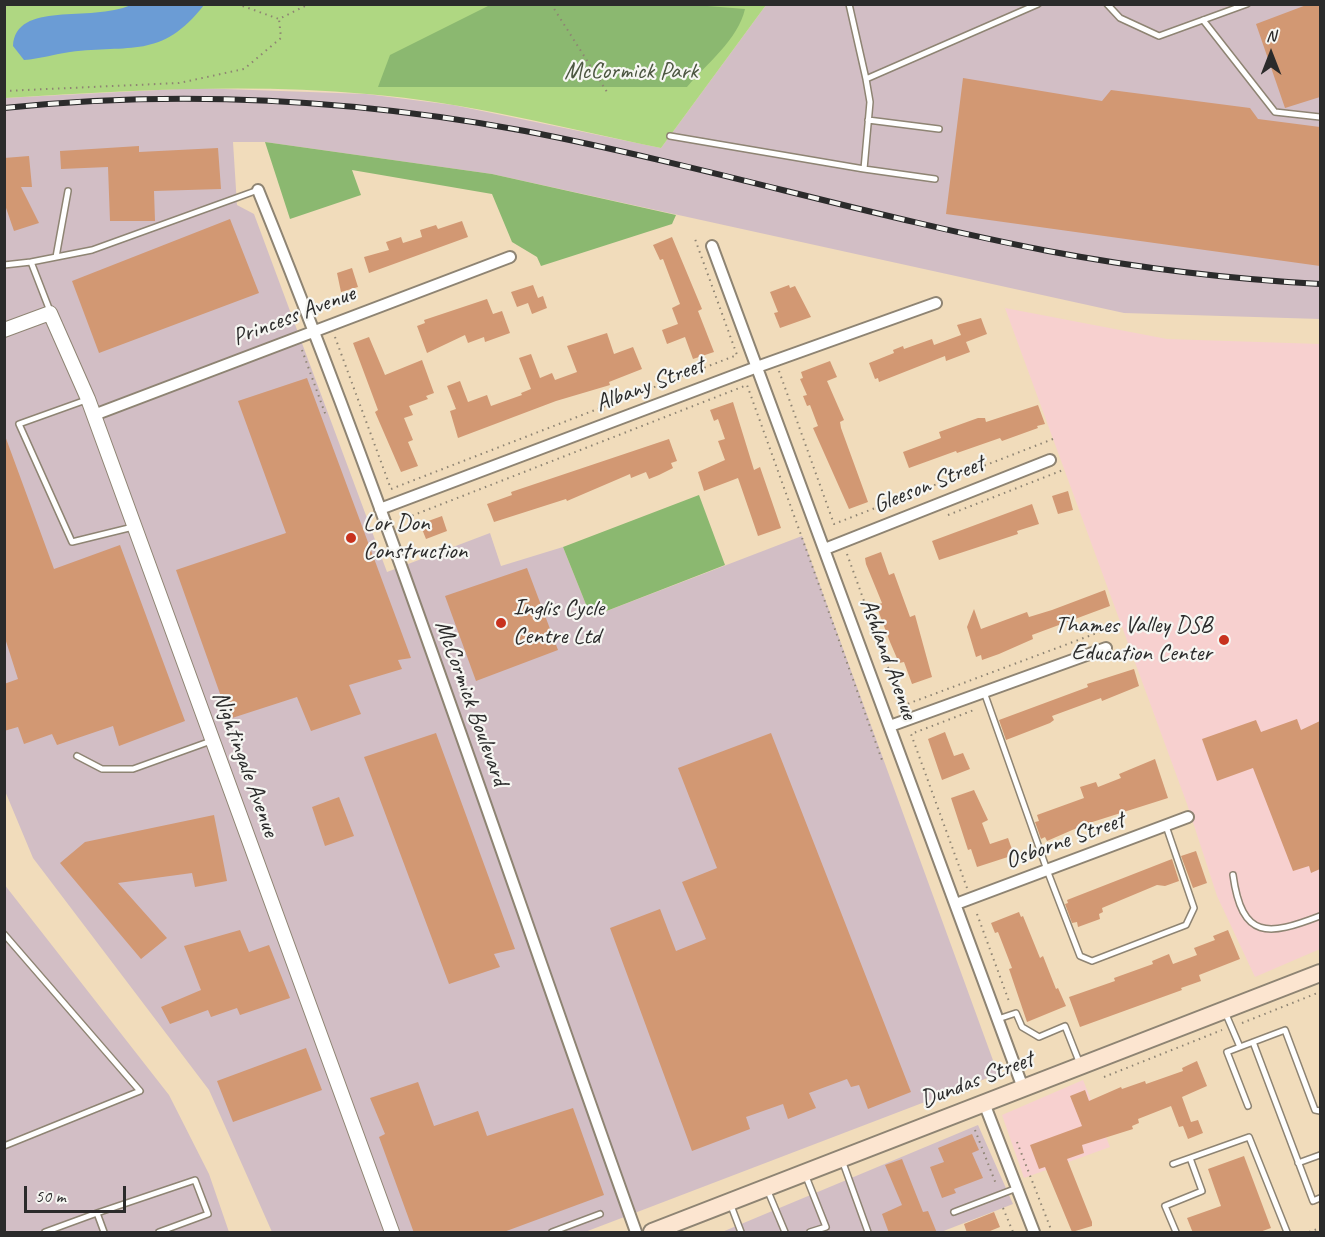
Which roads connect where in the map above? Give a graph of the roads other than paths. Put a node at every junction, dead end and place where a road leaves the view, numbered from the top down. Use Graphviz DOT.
graph roads {
  1 [pos="849,4"];
  2 [pos="1038,4"];
  3 [pos="1107,4"];
  4 [pos="1247,4"];
  5 [pos="1203,20"];
  6 [pos="866,79"];
  7 [pos="1320,117"];
  8 [pos="868,120"];
  9 [pos="939,129"];
  10 [pos="670,136"];
  11 [pos="864,169"];
  12 [pos="936,179"];
  13 [pos="258,190"];
  14 [pos="68,191"];
  15 [pos="712,246"];
  16 [pos="56,257"];
  17 [pos="510,257"];
  18 [pos="31,262"];
  19 [pos="4,265"];
  20 [pos="936,303"];
  21 [pos="50,313"];
  22 [pos="4,330"];
  23 [pos="315,331"];
  24 [pos="757,367"];
  25 [pos="88,399"];
  26 [pos="94,415"];
  27 [pos="1050,460"];
  28 [pos="380,510"];
  29 [pos="135,527"];
  30 [pos="825,549"];
  31 [pos="1106,648"];
  32 [pos="984,692"];
  33 [pos="890,726"];
  34 [pos="213,741"];
  35 [pos="78,756"];
  36 [pos="1188,817"];
  37 [pos="1166,826"];
  38 [pos="1047,870"];
  39 [pos="1233,874"];
  40 [pos="956,904"];
  41 [pos="1320,916"];
  42 [pos="4,934"];
  43 [pos="1320,973"];
  44 [pos="1224,1010"];
  45 [pos="998,1019"];
  46 [pos="1253,1042"];
  47 [pos="1240,1047"];
  48 [pos="1081,1066"];
  49 [pos="1023,1088"];
  50 [pos="984,1103"];
  51 [pos="1248,1106"];
  52 [pos="1320,1111"];
  53 [pos="4,1146"];
  54 [pos="1320,1155"];
  55 [pos="842,1158"];
  56 [pos="1190,1158"];
  57 [pos="1298,1163"];
  58 [pos="1173,1164"];
  59 [pos="804,1173"];
  60 [pos="767,1188"];
  61 [pos="1017,1188"];
  62 [pos="1320,1198"];
  63 [pos="730,1202"];
  64 [pos="954,1212"];
  65 [pos="97,1213"];
  66 [pos="600,1214"];
  67 [pos="45,1233"];
  68 [pos="104,1233"];
  69 [pos="159,1233"];
  70 [pos="392,1233"];
  71 [pos="552,1233"];
  72 [pos="636,1233"];
  73 [pos="652,1233"];
  74 [pos="741,1233"];
  75 [pos="785,1233"];
  76 [pos="810,1233"];
  77 [pos="867,1233"];
  78 [pos="1034,1233"];
  79 [pos="1176,1233"];
  80 [pos="1287,1233"];
  1 -- 6 [label="lane"];
  2 -- 6 [label="lane"];
  3 -- 5 [label="lane"];
  4 -- 5 [label="lane"];
  5 -- 7 [label="lane"];
  6 -- 8 [label="lane"];
  8 -- 9 [label="lane"];
  8 -- 11 [label="lane"];
  10 -- 11 [label="lane"];
  11 -- 12 [label="lane"];
  13 -- 16 [label="lane"];
  13 -- 23 [label="street, McCormick Boulevard"];
  14 -- 16 [label="lane"];
  15 -- 24 [label="street, Ashland Avenue"];
  16 -- 18 [label="lane"];
  17 -- 23 [label="street, Princess Avenue"];
  18 -- 19 [label="lane"];
  18 -- 21 [label="lane"];
  20 -- 24 [label="street, Albany Street"];
  21 -- 22 [label="street"];
  21 -- 25 [label="street, Nightingale Avenue"];
  23 -- 26 [label="street, Princess Avenue"];
  23 -- 28 [label="street, McCormick Boulevard"];
  24 -- 28 [label="street, Albany Street"];
  24 -- 30 [label="street, Ashland Avenue"];
  25 -- 26 [label="street, Nightingale Avenue"];
  25 -- 29 [label="lane"];
  26 -- 29 [label="street, Nightingale Avenue"];
  27 -- 30 [label="street, Gleeson Street"];
  28 -- 72 [label="street, McCormick Boulevard"];
  29 -- 34 [label="street, Nightingale Avenue"];
  30 -- 33 [label="street, Ashland Avenue"];
  31 -- 32 [label="street"];
  32 -- 33 [label="street"];
  32 -- 38 [label="lane"];
  33 -- 40 [label="street, Ashland Avenue"];
  34 -- 35 [label="lane"];
  34 -- 70 [label="street, Nightingale Avenue"];
  36 -- 37 [label="street, Osborne Street"];
  37 -- 38 [label="street, Osborne Street"];
  37 -- 38 [label="lane"];
  38 -- 40 [label="street, Osborne Street"];
  39 -- 41 [label="lane"];
  40 -- 45 [label="street, Ashland Avenue"];
  42 -- 53 [label="lane"];
  43 -- 44 [label="main road, Dundas Street"];
  44 -- 47 [label="lane"];
  44 -- 48 [label="main road, Dundas Street"];
  45 -- 48 [label="lane"];
  45 -- 49 [label="street, Ashland Avenue"];
  46 -- 47 [label="lane"];
  46 -- 52 [label="lane"];
  46 -- 57 [label="lane"];
  47 -- 51 [label="lane"];
  48 -- 49 [label="main road, Dundas Street"];
  49 -- 50 [label="main road, Dundas Street"];
  50 -- 55 [label="main road, Dundas Street"];
  50 -- 61 [label="street"];
  54 -- 57 [label="lane"];
  55 -- 59 [label="main road, Dundas Street"];
  55 -- 77 [label="lane"];
  56 -- 58 [label="lane"];
  56 -- 79 [label="lane"];
  56 -- 80 [label="lane"];
  57 -- 62 [label="lane"];
  59 -- 60 [label="main road, Dundas Street"];
  59 -- 76 [label="lane"];
  60 -- 63 [label="main road, Dundas Street"];
  60 -- 75 [label="lane"];
  61 -- 64 [label="lane"];
  61 -- 78 [label="street"];
  63 -- 73 [label="main road, Dundas Street"];
  63 -- 74 [label="lane"];
  65 -- 67 [label="lane"];
  65 -- 68 [label="lane"];
  65 -- 69 [label="lane"];
  66 -- 71 [label="lane"];
}
